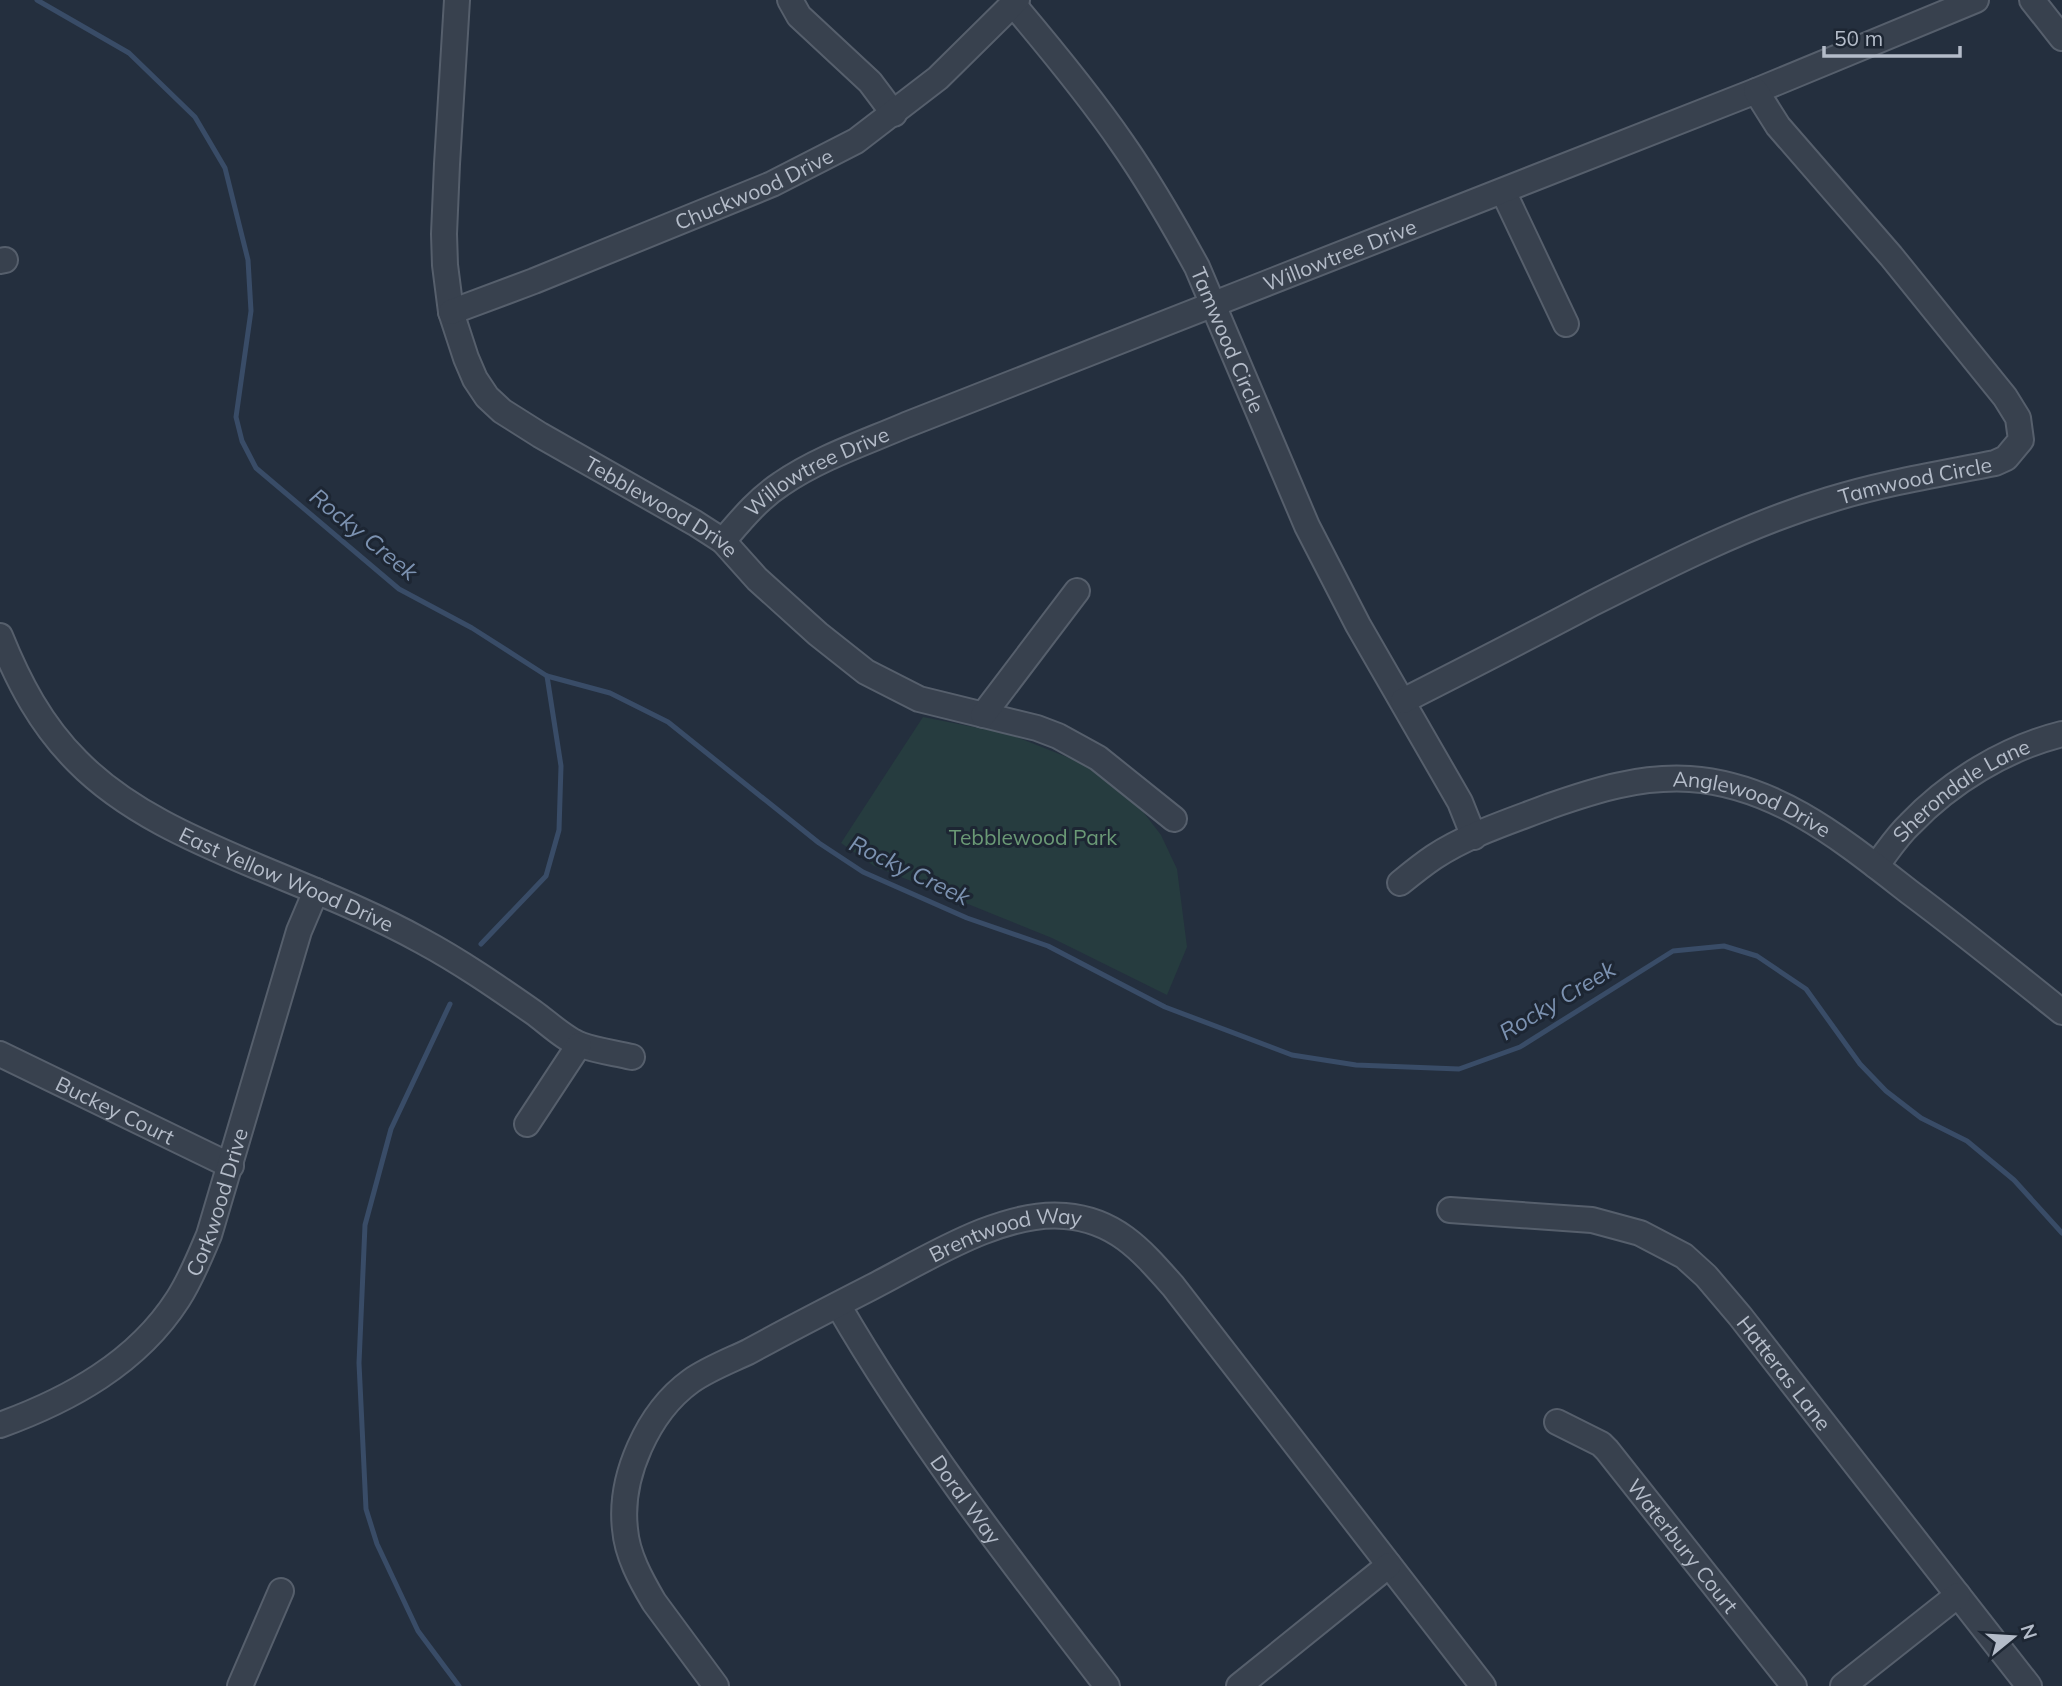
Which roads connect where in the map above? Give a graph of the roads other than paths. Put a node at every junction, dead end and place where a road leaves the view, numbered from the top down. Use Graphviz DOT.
graph roads {
  1 [pos="457,0"];
  2 [pos="790,0"];
  3 [pos="1976,0"];
  4 [pos="2032,0"];
  5 [pos="1015,2"];
  6 [pos="2062,38"];
  7 [pos="1756,91"];
  8 [pos="894,114"];
  9 [pos="1503,191"];
  10 [pos="1213,305"];
  11 [pos="451,312"];
  12 [pos="1566,324"];
  13 [pos="723,541"];
  14 [pos="1077,591"];
  15 [pos="0,636"];
  16 [pos="1403,701"];
  17 [pos="983,715"];
  18 [pos="2062,734"];
  19 [pos="1174,819"];
  20 [pos="1474,837"];
  21 [pos="1876,866"];
  22 [pos="1400,883"];
  23 [pos="316,891"];
  24 [pos="2062,1012"];
  25 [pos="579,1045"];
  26 [pos="0,1054"];
  27 [pos="632,1057"];
  28 [pos="527,1124"];
  29 [pos="231,1166"];
  30 [pos="1450,1210"];
  31 [pos="838,1305"];
  32 [pos="1557,1422"];
  33 [pos="0,1425"];
  34 [pos="1389,1565"];
  35 [pos="281,1591"];
  36 [pos="1958,1595"];
  37 [pos="240,1686"];
  38 [pos="716,1686"];
  39 [pos="1107,1686"];
  40 [pos="1238,1686"];
  41 [pos="1483,1686"];
  42 [pos="1794,1686"];
  43 [pos="1843,1686"];
  44 [pos="2029,1686"];
  1 -- 11 [label="street, Tebblewood Drive"];
  2 -- 8 [label="street"];
  3 -- 7 [label="street, Willowtree Drive"];
  4 -- 6 [label="street"];
  5 -- 8 [label="street, Chuckwood Drive"];
  5 -- 10 [label="street, Tamwood Circle"];
  7 -- 9 [label="street, Willowtree Drive"];
  7 -- 16 [label="street, Tamwood Circle"];
  8 -- 11 [label="street, Chuckwood Drive"];
  9 -- 10 [label="street, Willowtree Drive"];
  9 -- 12 [label="street"];
  10 -- 13 [label="street, Willowtree Drive"];
  10 -- 16 [label="street, Tamwood Circle"];
  11 -- 13 [label="street, Tebblewood Drive"];
  13 -- 17 [label="street, Tebblewood Drive"];
  14 -- 17 [label="street"];
  15 -- 23 [label="street, East Yellow Wood Drive"];
  16 -- 20 [label="street, Tamwood Circle"];
  17 -- 19 [label="street, Tebblewood Drive"];
  18 -- 21 [label="street, Sherondale Lane"];
  20 -- 21 [label="street, Anglewood Drive"];
  20 -- 22 [label="street, Anglewood Drive"];
  21 -- 24 [label="street, Anglewood Drive"];
  23 -- 25 [label="street, East Yellow Wood Drive"];
  23 -- 29 [label="street, Corkwood Drive"];
  25 -- 27 [label="street, East Yellow Wood Drive"];
  25 -- 28 [label="street"];
  26 -- 29 [label="street, Buckey Court"];
  29 -- 33 [label="street, Corkwood Drive"];
  30 -- 36 [label="street, Hatteras Lane"];
  31 -- 34 [label="street, Brentwood Way"];
  31 -- 38 [label="street, Brentwood Way"];
  31 -- 39 [label="street, Doral Way"];
  32 -- 42 [label="street, Waterbury Court"];
  34 -- 40 [label="street"];
  34 -- 41 [label="street, Brentwood Way"];
  35 -- 37 [label="street"];
  36 -- 43 [label="street"];
  36 -- 44 [label="street, Hatteras Lane"];
}
